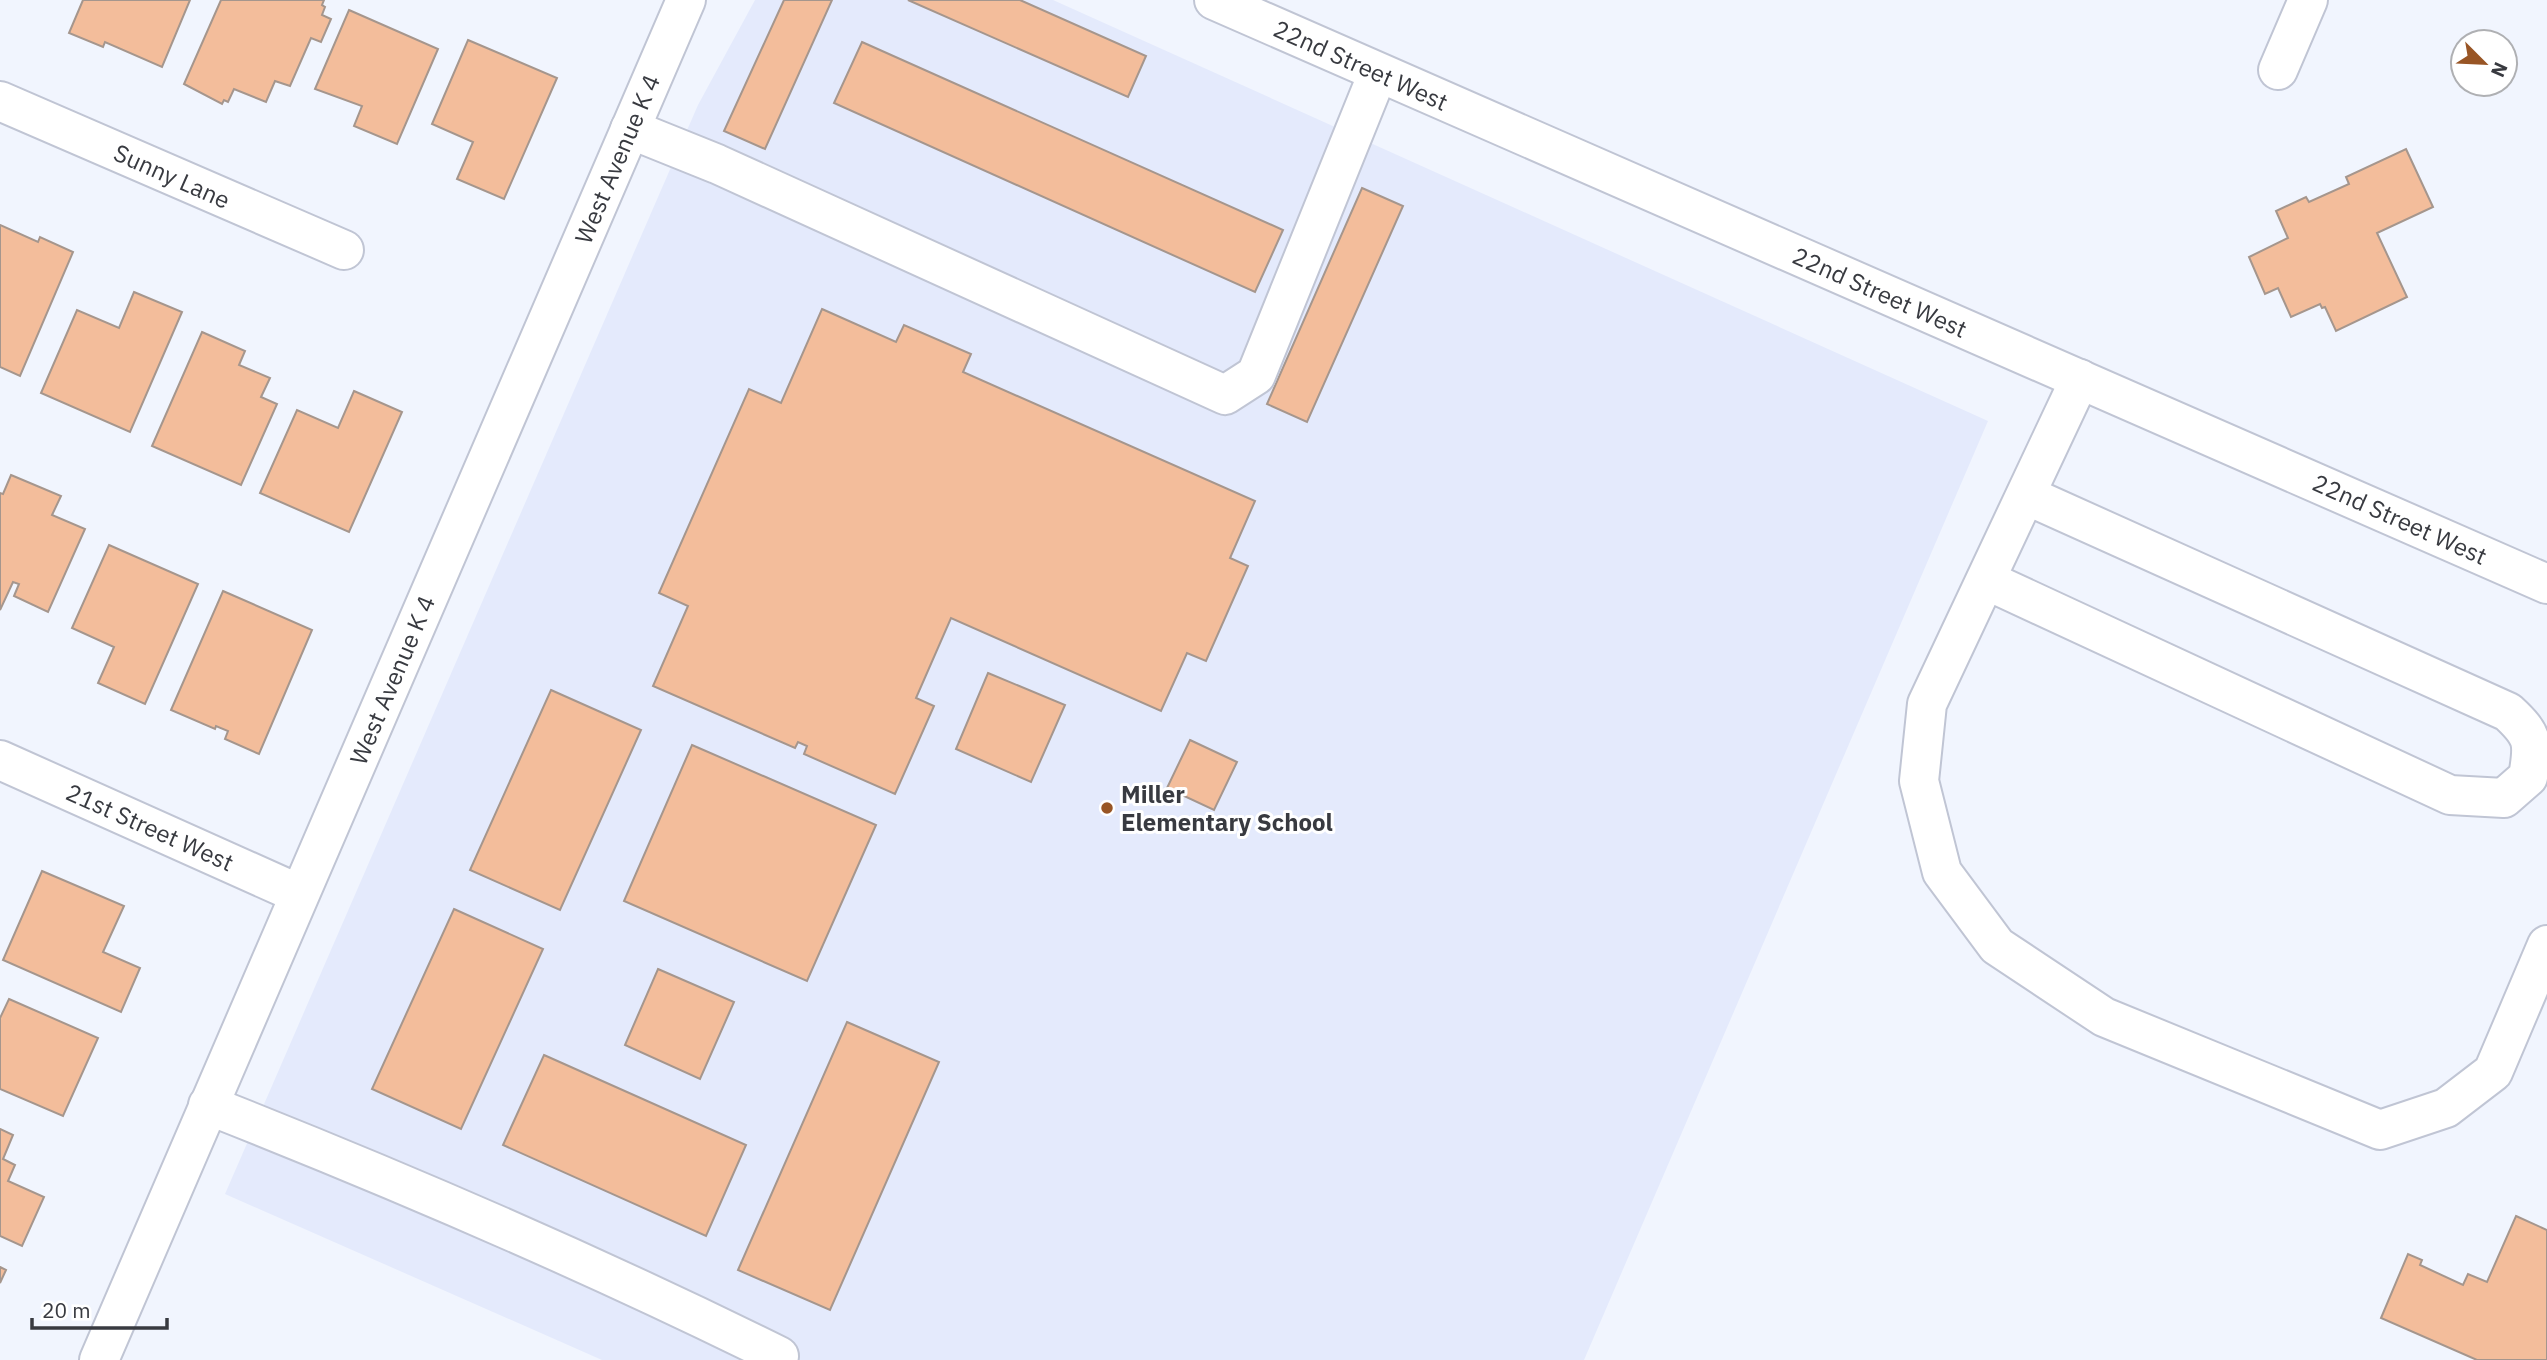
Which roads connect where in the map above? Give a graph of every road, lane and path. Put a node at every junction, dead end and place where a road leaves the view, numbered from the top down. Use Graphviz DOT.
graph roads {
  1 [pos="685,0"];
  2 [pos="1214,0"];
  3 [pos="2308,0"];
  4 [pos="2278,71"];
  5 [pos="1378,73"];
  6 [pos="0,101"];
  7 [pos="630,129"];
  8 [pos="344,250"];
  9 [pos="2080,379"];
  10 [pos="2026,495"];
  11 [pos="1986,580"];
  12 [pos="2547,584"];
  13 [pos="0,760"];
  14 [pos="299,894"];
  15 [pos="2547,945"];
  16 [pos="208,1105"];
  17 [pos="779,1356"];
  18 [pos="99,1360"];
  1 -- 7 [label="street, West Avenue K 4"];
  2 -- 5 [label="street, 22nd Street West"];
  3 -- 4 [label="street"];
  5 -- 7 [label="street"];
  5 -- 9 [label="street, 22nd Street West"];
  6 -- 8 [label="street, Sunny Lane"];
  7 -- 14 [label="street, West Avenue K 4"];
  9 -- 10 [label="street"];
  9 -- 12 [label="street, 22nd Street West"];
  10 -- 11 [label="street"];
  10 -- 11 [label="street"];
  11 -- 15 [label="street"];
  13 -- 14 [label="street, 21st Street West"];
  14 -- 16 [label="street, West Avenue K 4"];
  16 -- 17 [label="street"];
  16 -- 18 [label="street, West Avenue K 4"];
}
